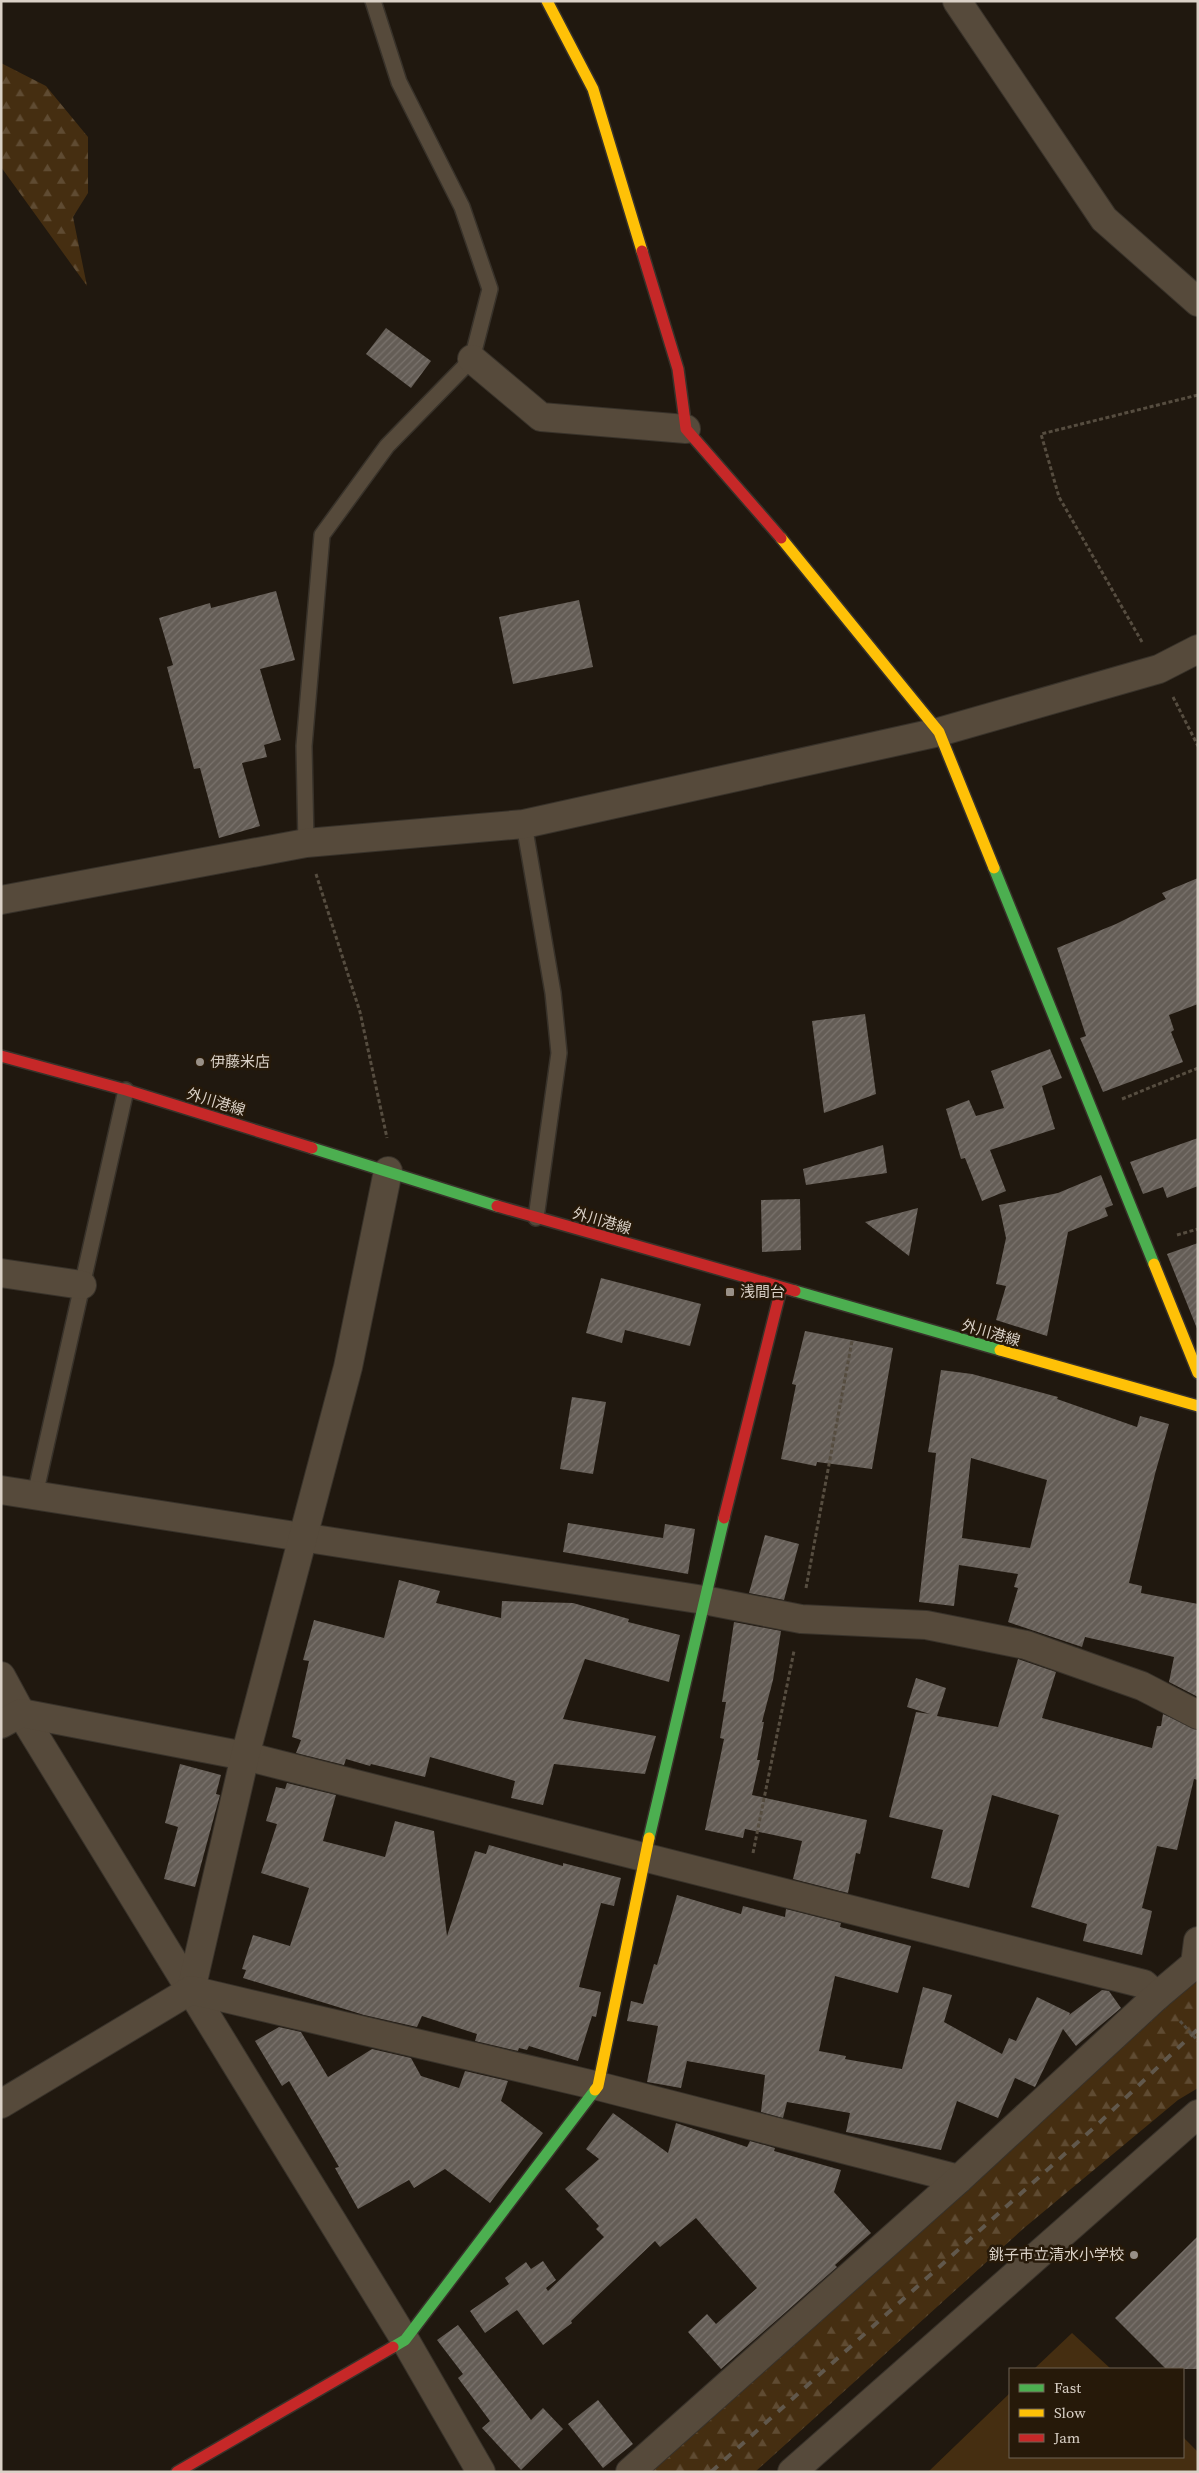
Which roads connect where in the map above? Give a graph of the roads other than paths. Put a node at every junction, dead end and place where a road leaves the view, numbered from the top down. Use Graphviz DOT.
graph roads {
  1 [pos="373,1"];
  2 [pos="547,1"];
  3 [pos="957,1"];
  4 [pos="1198,302"];
  5 [pos="472,359"];
  6 [pos="686,429"];
  7 [pos="1198,649"];
  8 [pos="939,732"];
  9 [pos="524,824"];
  10 [pos="306,843"];
  11 [pos="1,900"];
  12 [pos="1,1056"];
  13 [pos="126,1090"];
  14 [pos="388,1171"];
  15 [pos="536,1218"];
  16 [pos="1,1273"];
  17 [pos="82,1285"];
  18 [pos="781,1289"];
  19 [pos="1198,1373"];
  20 [pos="1198,1406"];
  21 [pos="1,1490"];
  22 [pos="35,1495"];
  23 [pos="303,1536"];
  24 [pos="704,1600"];
  25 [pos="1,1676"];
  26 [pos="1198,1715"];
  27 [pos="11,1718"];
  28 [pos="246,1756"];
  29 [pos="646,1857"];
  30 [pos="1198,1940"];
  31 [pos="191,1990"];
  32 [pos="1157,1996"];
  33 [pos="598,2086"];
  34 [pos="1,2104"];
  35 [pos="1198,2114"];
  36 [pos="959,2179"];
  37 [pos="405,2340"];
  38 [pos="177,2472"];
  39 [pos="480,2472"];
  40 [pos="630,2472"];
  41 [pos="792,2472"];
  1 -- 5 [label="lane"];
  2 -- 6 [label="street"];
  3 -- 4 [label="street"];
  5 -- 6 [label="street"];
  5 -- 10 [label="lane"];
  6 -- 8 [label="street"];
  7 -- 8 [label="street"];
  8 -- 9 [label="street"];
  8 -- 19 [label="street"];
  9 -- 10 [label="street"];
  9 -- 15 [label="lane"];
  10 -- 11 [label="street"];
  12 -- 13 [label="street, 外川港線"];
  13 -- 14 [label="street, 外川港線"];
  13 -- 17 [label="lane"];
  14 -- 15 [label="street, 外川港線"];
  14 -- 23 [label="street"];
  15 -- 18 [label="street, 外川港線"];
  16 -- 17 [label="street"];
  17 -- 22 [label="lane"];
  18 -- 20 [label="street, 外川港線"];
  18 -- 24 [label="street"];
  21 -- 22 [label="street"];
  22 -- 23 [label="street"];
  23 -- 24 [label="street"];
  23 -- 28 [label="street"];
  24 -- 26 [label="street"];
  24 -- 29 [label="street"];
  25 -- 27 [label="street"];
  27 -- 28 [label="street"];
  27 -- 31 [label="street"];
  28 -- 29 [label="street"];
  28 -- 31 [label="street"];
  29 -- 32 [label="street"];
  29 -- 33 [label="street"];
  30 -- 32 [label="street"];
  31 -- 33 [label="street"];
  31 -- 34 [label="street"];
  31 -- 37 [label="street"];
  32 -- 36 [label="street"];
  33 -- 36 [label="street"];
  33 -- 37 [label="street"];
  35 -- 41 [label="street"];
  36 -- 40 [label="street"];
  37 -- 38 [label="street"];
  37 -- 39 [label="street"];
}
